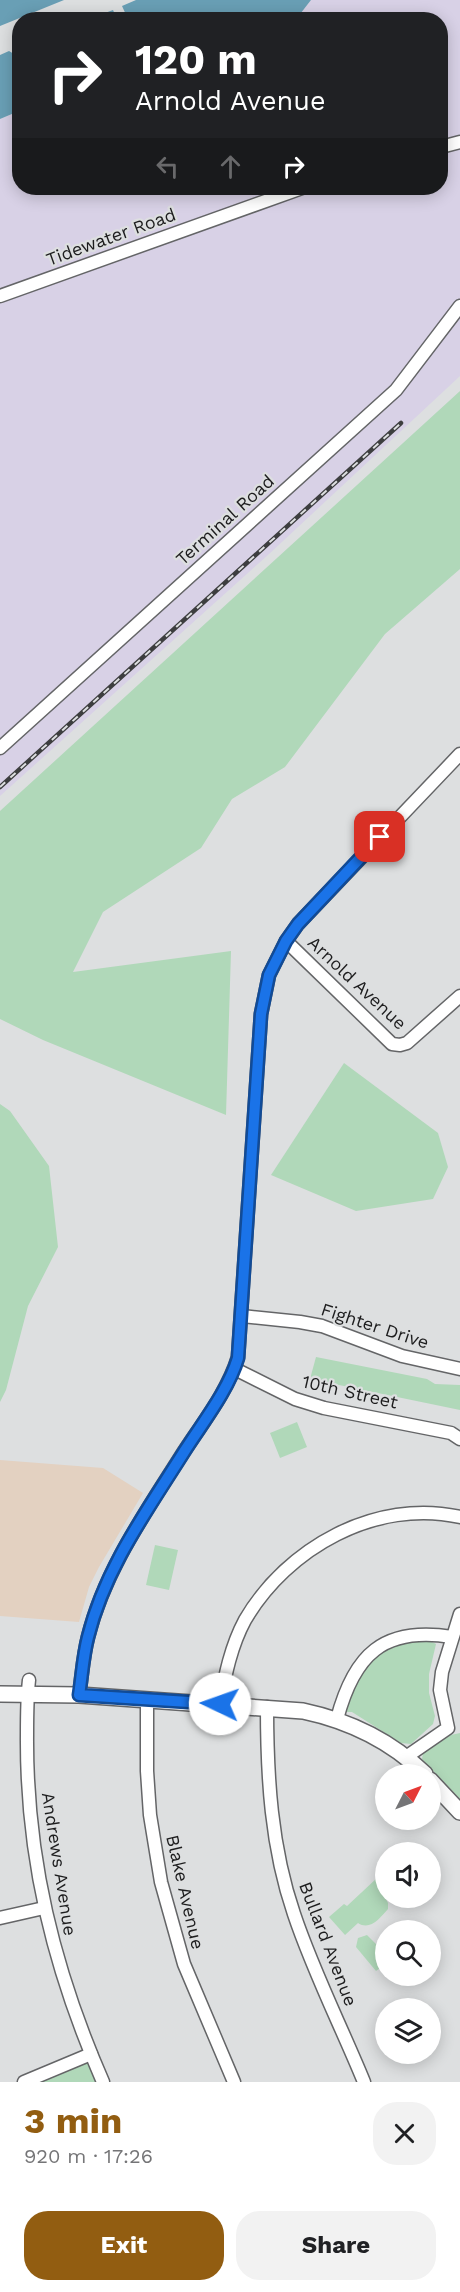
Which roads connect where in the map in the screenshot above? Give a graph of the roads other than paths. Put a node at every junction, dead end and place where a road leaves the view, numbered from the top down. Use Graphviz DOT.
graph roads {
  1 [pos="282,195"];
  2 [pos="0,296"];
  3 [pos="460,306"];
  4 [pos="0,748"];
  5 [pos="460,754"];
  6 [pos="286,941"];
  7 [pos="460,996"];
  8 [pos="242,1316"];
  9 [pos="235,1369"];
  10 [pos="460,1369"];
  11 [pos="460,1439"];
  12 [pos="460,1517"];
  13 [pos="460,1614"];
  14 [pos="452,1637"];
  15 [pos="0,1684"];
  16 [pos="28,1687"];
  17 [pos="0,1694"];
  18 [pos="79,1695"];
  19 [pos="147,1700"];
  20 [pos="220,1704"];
  21 [pos="267,1707"];
  22 [pos="337,1719"];
  23 [pos="406,1757"];
  24 [pos="414,1764"];
  25 [pos="441,1792"];
  26 [pos="460,1812"];
  27 [pos="44,1908"];
  28 [pos="0,1918"];
  29 [pos="91,2054"];
  30 [pos="24,2082"];
  31 [pos="103,2082"];
  32 [pos="234,2082"];
  33 [pos="364,2082"];
  1 -- 2 [label="street, Tidewater Road"];
  3 -- 4 [label="street, Terminal Road"];
  5 -- 6 [label="street, Arnold Avenue"];
  6 -- 7 [label="street, Arnold Avenue"];
  6 -- 8 [label="street, Arnold Avenue"];
  8 -- 9 [label="street, Arnold Avenue"];
  8 -- 10 [label="street, Fighter Drive"];
  9 -- 11 [label="street, 10th Street"];
  9 -- 18 [label="street, Arnold Avenue"];
  12 -- 20 [label="street"];
  13 -- 14 [label="street"];
  14 -- 22 [label="street"];
  14 -- 23 [label="street"];
  15 -- 16 [label="main road"];
  16 -- 17 [label="main road"];
  16 -- 18 [label="main road"];
  16 -- 27 [label="street, Andrews Avenue"];
  18 -- 19 [label="main road"];
  19 -- 20 [label="main road"];
  19 -- 32 [label="street, Blake Avenue"];
  20 -- 21 [label="main road"];
  21 -- 22 [label="main road"];
  21 -- 33 [label="street, Bullard Avenue"];
  22 -- 23 [label="main road"];
  23 -- 24 [label="main road"];
  25 -- 26 [label="main road"];
  27 -- 28 [label="street"];
  27 -- 29 [label="street, Andrews Avenue"];
  29 -- 30 [label="street"];
  29 -- 31 [label="street, Andrews Avenue"];
}
